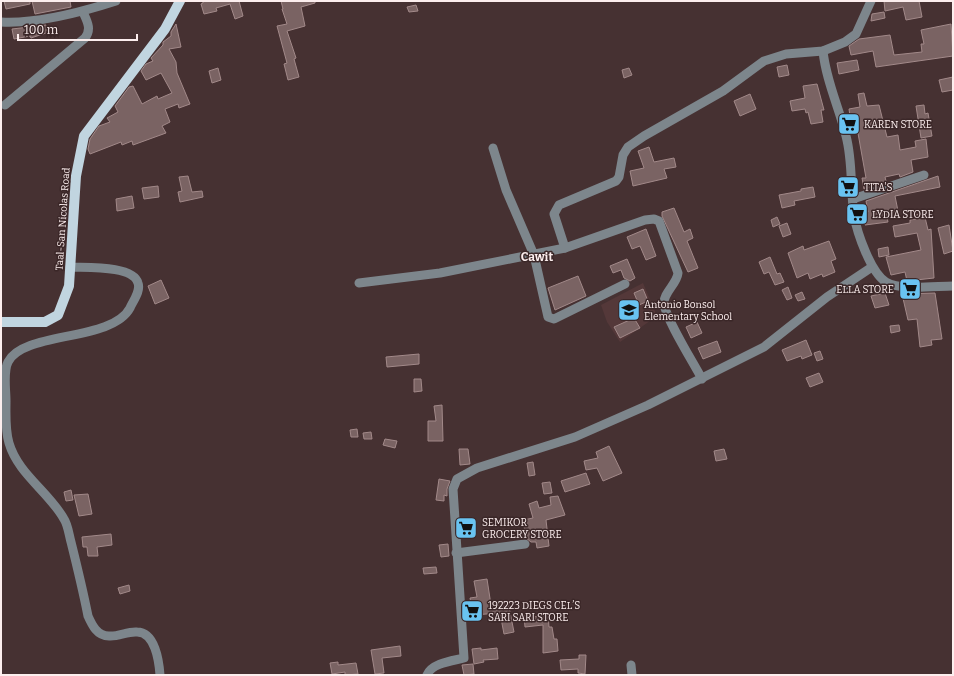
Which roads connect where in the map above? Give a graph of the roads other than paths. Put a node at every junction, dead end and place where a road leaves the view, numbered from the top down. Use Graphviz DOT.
graph roads {
  1 [pos="116,1"];
  2 [pos="180,1"];
  3 [pos="871,1"];
  4 [pos="83,12"];
  5 [pos="1,22"];
  6 [pos="823,51"];
  7 [pos="5,105"];
  8 [pos="493,148"];
  9 [pos="924,175"];
  10 [pos="853,199"];
  11 [pos="565,248"];
  12 [pos="534,254"];
  13 [pos="872,266"];
  14 [pos="70,267"];
  15 [pos="359,282"];
  16 [pos="625,284"];
  17 [pos="953,286"];
  18 [pos="1,322"];
  19 [pos="702,379"];
  20 [pos="525,544"];
  21 [pos="456,553"];
  22 [pos="631,664"];
  23 [pos="160,675"];
  24 [pos="427,675"];
  25 [pos="632,675"];
  1 -- 4 [label="street"];
  2 -- 14 [label="main road, Taal-San Nicolas Road"];
  3 -- 6 [label="street"];
  4 -- 5 [label="street"];
  4 -- 7 [label="street"];
  6 -- 10 [label="street"];
  6 -- 11 [label="street"];
  8 -- 12 [label="street"];
  9 -- 10 [label="street"];
  10 -- 13 [label="street"];
  11 -- 12 [label="street"];
  11 -- 19 [label="street"];
  12 -- 15 [label="street"];
  12 -- 16 [label="street"];
  13 -- 17 [label="street"];
  13 -- 19 [label="street"];
  14 -- 18 [label="main road, Taal-San Nicolas Road"];
  14 -- 23 [label="street"];
  19 -- 21 [label="street"];
  20 -- 21 [label="street"];
  21 -- 24 [label="street"];
  22 -- 25 [label="street"];
}
